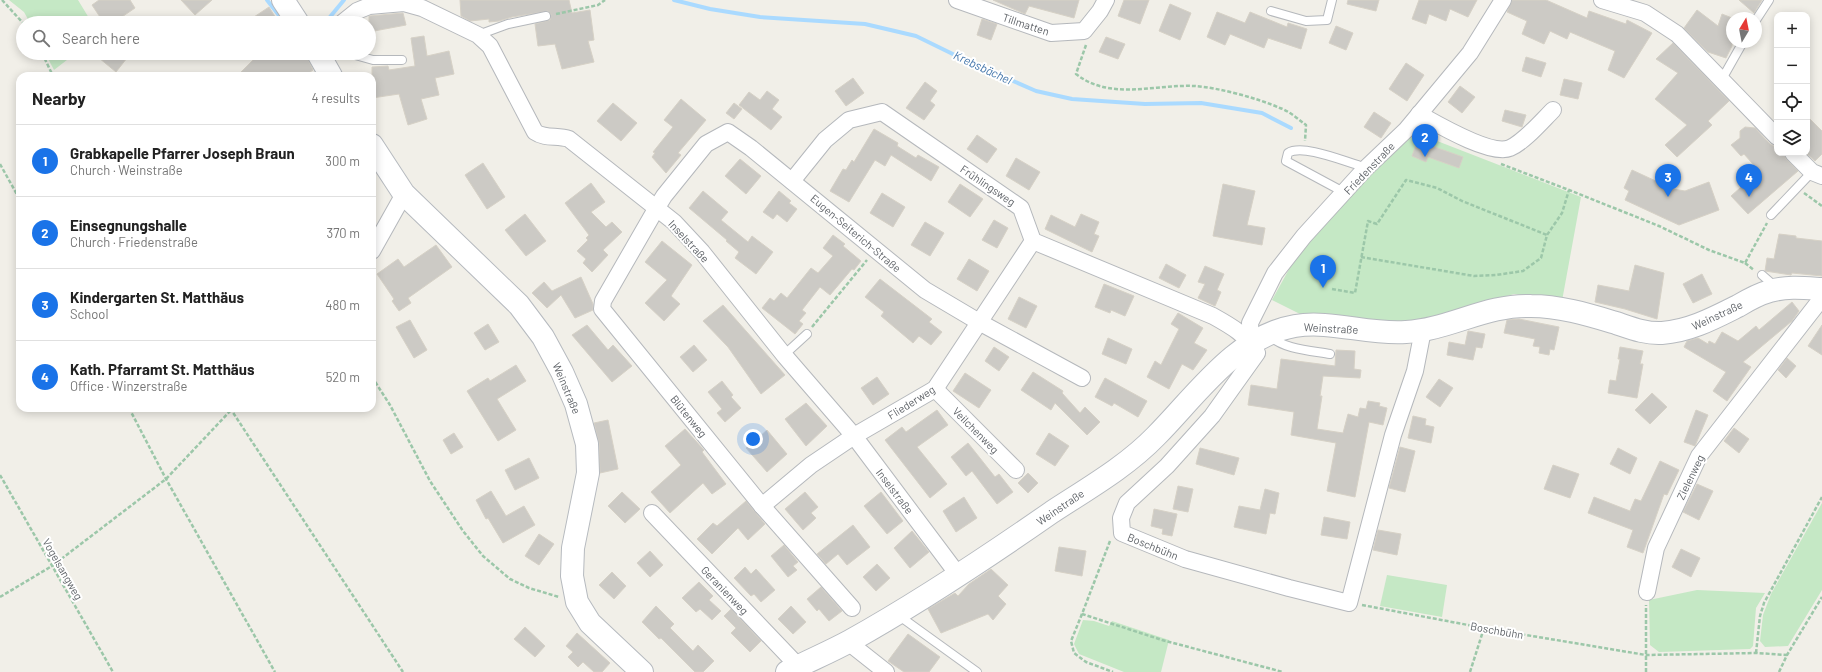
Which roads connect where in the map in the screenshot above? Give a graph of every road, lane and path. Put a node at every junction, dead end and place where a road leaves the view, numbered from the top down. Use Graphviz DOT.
graph roads {
  1 [pos="2,0"];
  2 [pos="282,0"];
  3 [pos="605,0"];
  4 [pos="956,0"];
  5 [pos="1106,0"];
  6 [pos="1332,0"];
  7 [pos="1503,0"];
  8 [pos="1602,0"];
  9 [pos="1769,0"];
  10 [pos="1271,10"];
  11 [pos="1761,12"];
  12 [pos="17,16"];
  13 [pos="293,16"];
  14 [pos="351,16"];
  15 [pos="546,16"];
  16 [pos="1084,31"];
  17 [pos="478,35"];
  18 [pos="1740,48"];
  19 [pos="45,60"];
  20 [pos="322,60"];
  21 [pos="376,60"];
  22 [pos="402,60"];
  23 [pos="51,72"];
  24 [pos="329,72"];
  25 [pos="1722,79"];
  26 [pos="1553,110"];
  27 [pos="1419,114"];
  28 [pos="1774,134"];
  29 [pos="1302,150"];
  30 [pos="1497,150"];
  31 [pos="376,151"];
  32 [pos="1796,156"];
  33 [pos="0,164"];
  34 [pos="1365,170"];
  35 [pos="1817,174"];
  36 [pos="792,181"];
  37 [pos="1798,187"];
  38 [pos="1569,190"];
  39 [pos="16,193"];
  40 [pos="404,194"];
  41 [pos="1344,194"];
  42 [pos="1822,206"];
  43 [pos="656,209"];
  44 [pos="1771,215"];
  45 [pos="1547,235"];
  46 [pos="1033,241"];
  47 [pos="376,244"];
  48 [pos="875,250"];
  49 [pos="1361,257"];
  50 [pos="1332,289"];
  51 [pos="1822,290"];
  52 [pos="979,322"];
  53 [pos="1423,330"];
  54 [pos="807,334"];
  55 [pos="1260,339"];
  56 [pos="1330,354"];
  57 [pos="784,355"];
  58 [pos="1082,378"];
  59 [pos="376,383"];
  60 [pos="935,389"];
  61 [pos="131,412"];
  62 [pos="229,412"];
  63 [pos="234,412"];
  64 [pos="854,436"];
  65 [pos="1016,470"];
  66 [pos="0,475"];
  67 [pos="166,479"];
  68 [pos="1822,497"];
  69 [pos="762,506"];
  70 [pos="652,513"];
  71 [pos="1122,533"];
  72 [pos="52,566"];
  73 [pos="959,576"];
  74 [pos="1647,592"];
  75 [pos="0,597"];
  76 [pos="1822,597"];
  77 [pos="577,602"];
  78 [pos="1349,603"];
  79 [pos="852,608"];
  80 [pos="897,614"];
  81 [pos="1082,614"];
  82 [pos="1484,628"];
  83 [pos="848,642"];
  84 [pos="1756,653"];
  85 [pos="1646,655"];
  86 [pos="1787,655"];
  87 [pos="793,669"];
  88 [pos="113,672"];
  89 [pos="275,672"];
  90 [pos="404,672"];
  91 [pos="642,672"];
  92 [pos="886,672"];
  93 [pos="977,672"];
  94 [pos="1113,672"];
  95 [pos="1283,672"];
  96 [pos="1470,672"];
  97 [pos="1646,672"];
  98 [pos="1779,672"];
  1 -- 12 [label="path"];
  2 -- 13 [label="main road"];
  3 -- 15 [label="path"];
  4 -- 16 [label="street, Tillmatten"];
  5 -- 16 [label="street"];
  6 -- 10 [label="lane"];
  7 -- 27 [label="street, Friedenstraße"];
  8 -- 25 [label="street"];
  9 -- 11 [label="lane"];
  14 -- 17 [label="street, Inselstraße"];
  15 -- 17 [label="lane"];
  16 -- 29 [label="path"];
  17 -- 43 [label="street, Inselstraße"];
  18 -- 25 [label="lane"];
  19 -- 23 [label="path"];
  20 -- 24 [label="main road"];
  21 -- 22 [label="lane"];
  25 -- 28 [label="street"];
  26 -- 30 [label="street"];
  27 -- 30 [label="street"];
  27 -- 34 [label="street, Friedenstraße"];
  29 -- 34 [label="lane"];
  29 -- 41 [label="lane"];
  30 -- 38 [label="path"];
  31 -- 40 [label="main road, Weinstraße"];
  32 -- 35 [label="street"];
  33 -- 39 [label="path"];
  34 -- 41 [label="street, Friedenstraße"];
  35 -- 37 [label="lane"];
  36 -- 43 [label="street, Eugen-Seiterich-Straße"];
  36 -- 46 [label="street, Frühlingsweg"];
  36 -- 48 [label="street, Eugen-Seiterich-Straße"];
  37 -- 42 [label="path"];
  37 -- 44 [label="lane"];
  38 -- 44 [label="path"];
  38 -- 45 [label="path"];
  40 -- 47 [label="street"];
  40 -- 77 [label="main road, Weinstraße"];
  41 -- 55 [label="street, Friedenstraße"];
  43 -- 57 [label="street, Inselstraße"];
  43 -- 69 [label="street, Blütenweg"];
  45 -- 49 [label="path"];
  45 -- 49 [label="path"];
  46 -- 52 [label="street, Fliederweg"];
  46 -- 55 [label="street"];
  48 -- 52 [label="street, Eugen-Seiterich-Straße"];
  48 -- 54 [label="path"];
  49 -- 50 [label="path"];
  51 -- 53 [label="main road, Weinstraße"];
  51 -- 74 [label="street, Zielenweg"];
  52 -- 58 [label="street, Eugen-Seiterich-Straße"];
  52 -- 60 [label="street, Fliederweg"];
  53 -- 55 [label="main road, Weinstraße"];
  53 -- 78 [label="street"];
  54 -- 57 [label="lane"];
  55 -- 56 [label="lane"];
  55 -- 71 [label="street, Boschbühn"];
  55 -- 73 [label="main road, Weinstraße"];
  57 -- 64 [label="street, Inselstraße"];
  59 -- 77 [label="path"];
  60 -- 64 [label="street, Fliederweg"];
  60 -- 65 [label="street, Veilchenweg"];
  61 -- 67 [label="path"];
  62 -- 67 [label="path"];
  63 -- 90 [label="path"];
  64 -- 69 [label="street, Fliederweg"];
  64 -- 73 [label="street, Inselstraße"];
  66 -- 72 [label="path, Vogelsangweg"];
  67 -- 72 [label="path"];
  67 -- 89 [label="path"];
  68 -- 84 [label="path"];
  69 -- 79 [label="street, Blütenweg"];
  70 -- 87 [label="street, Geranienweg"];
  71 -- 78 [label="street, Boschbühn"];
  71 -- 81 [label="path"];
  72 -- 75 [label="path"];
  72 -- 88 [label="path, Vogelsangweg"];
  73 -- 80 [label="main road, Weinstraße"];
  74 -- 85 [label="path"];
  76 -- 86 [label="path"];
  77 -- 91 [label="main road, Weinstraße"];
  78 -- 82 [label="path, Boschbühn"];
  80 -- 83 [label="main road, Weinstraße"];
  80 -- 93 [label="lane"];
  81 -- 94 [label="path"];
  81 -- 95 [label="path"];
  82 -- 85 [label="path, Boschbühn"];
  82 -- 96 [label="path"];
  83 -- 87 [label="main road, Weinstraße"];
  83 -- 92 [label="street"];
  84 -- 85 [label="path, Boschbühn"];
  84 -- 86 [label="path, Boschbühn"];
  85 -- 97 [label="path"];
  86 -- 98 [label="path"];
}
